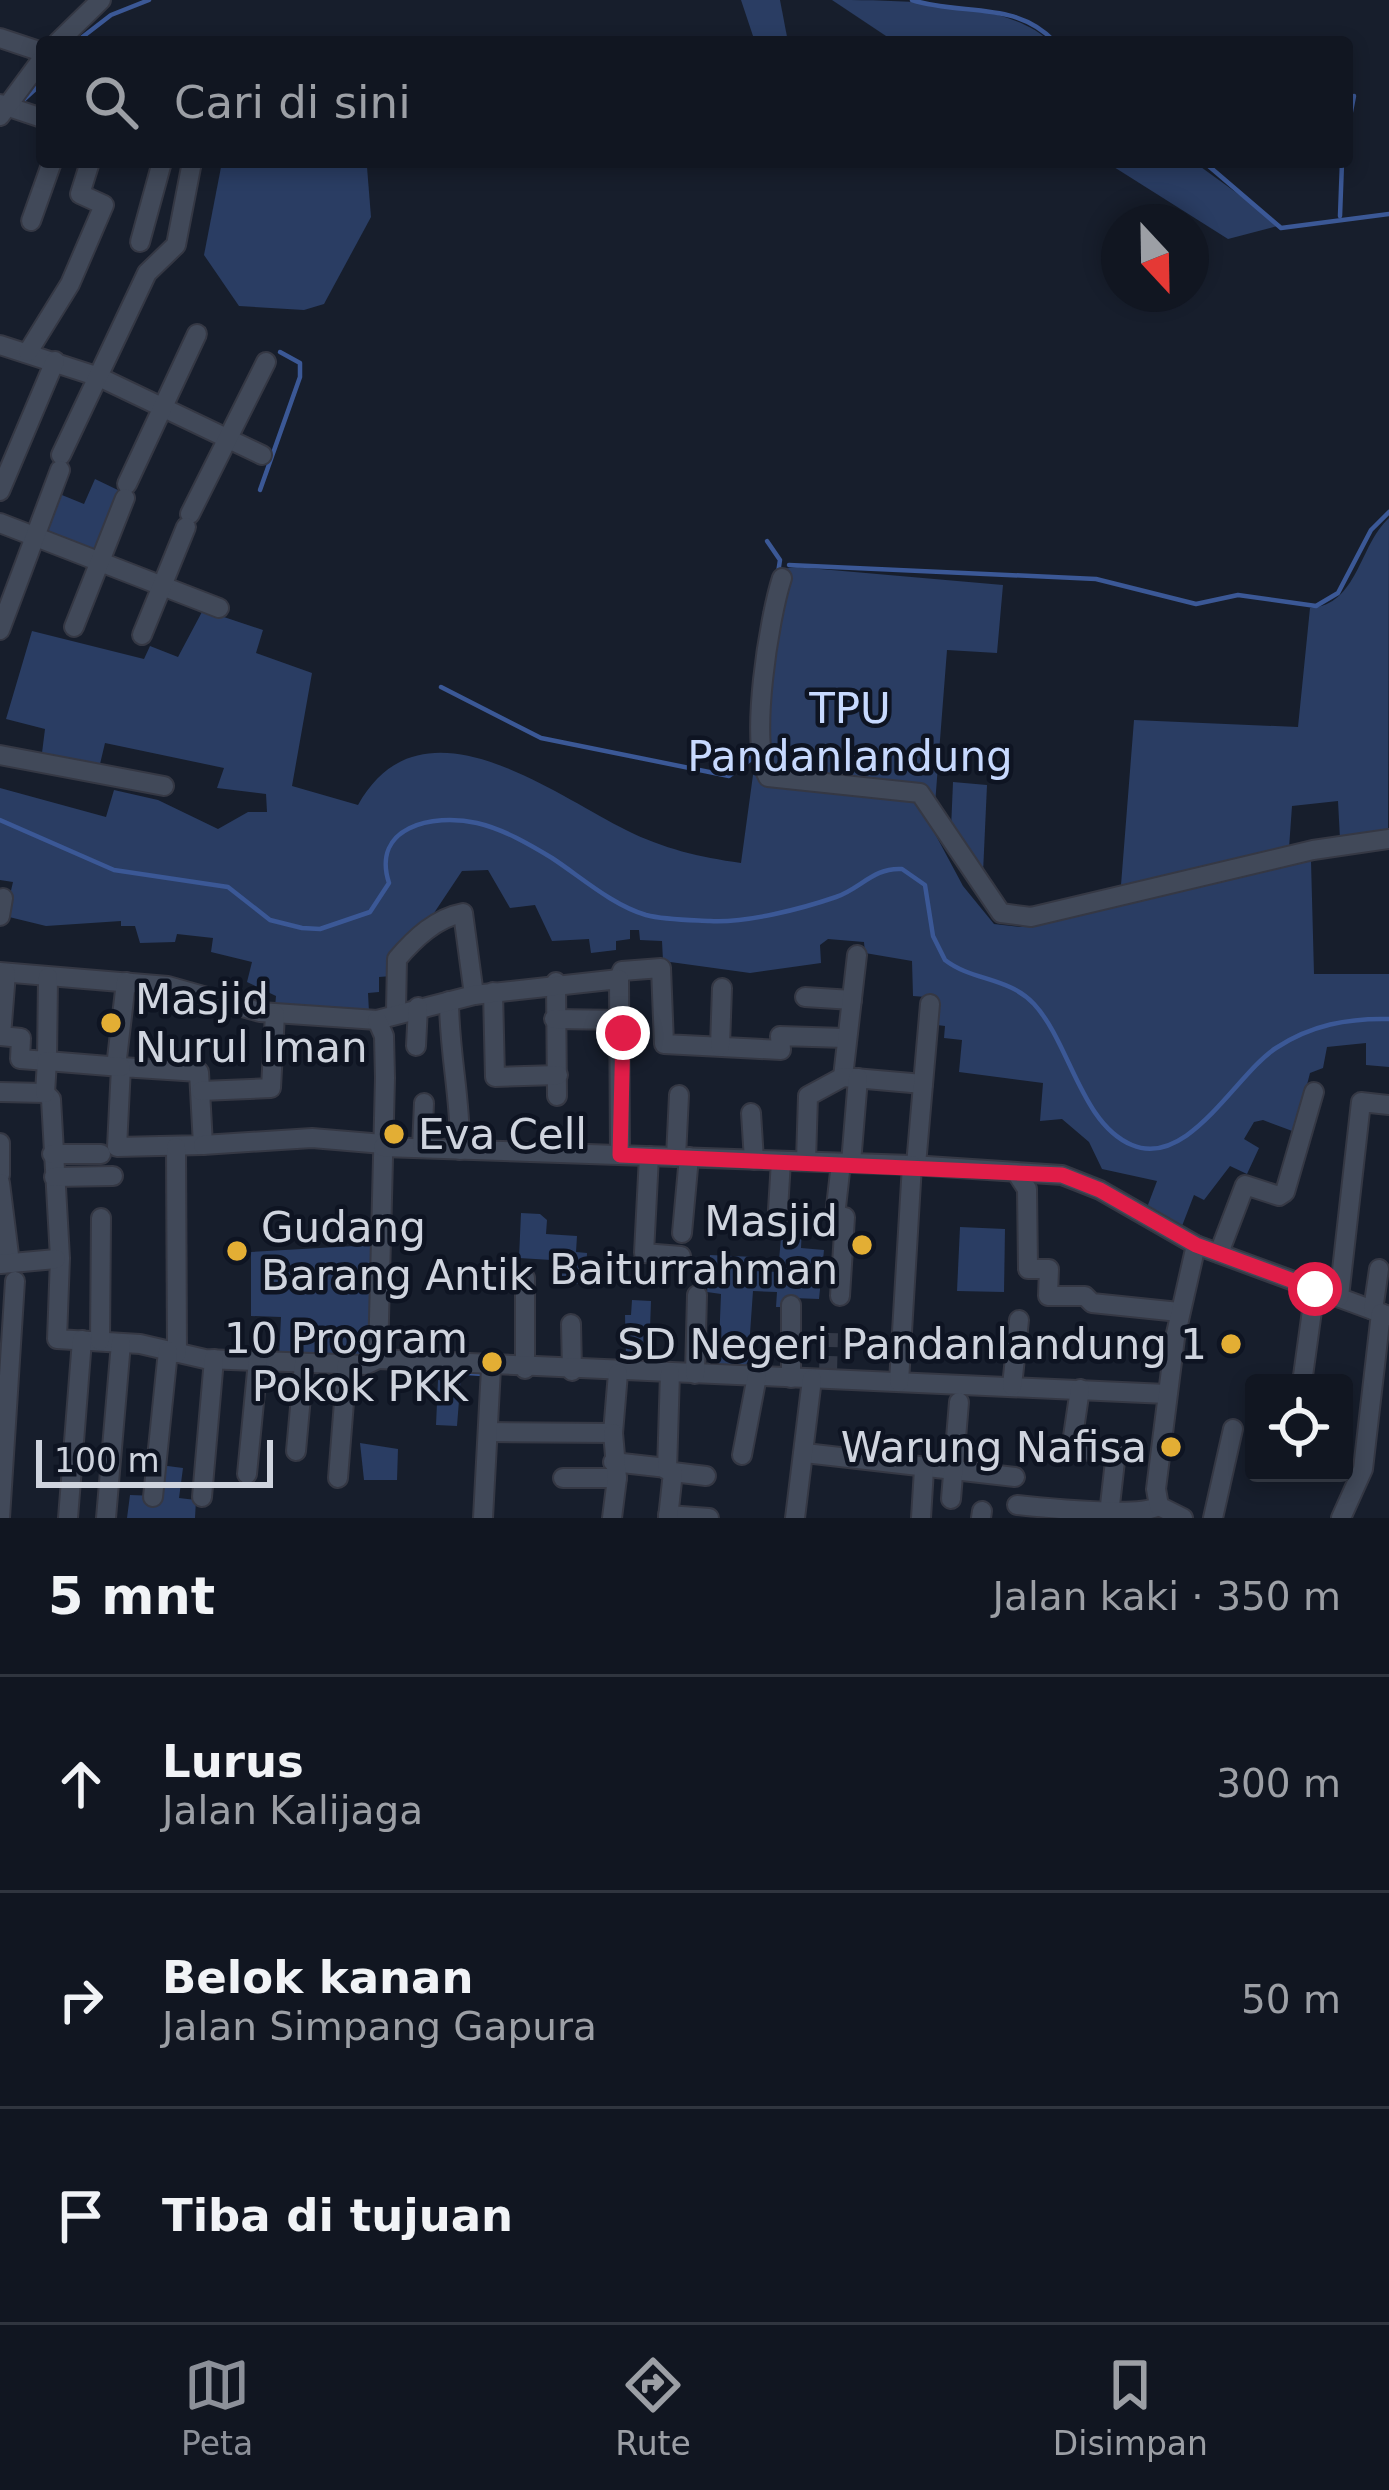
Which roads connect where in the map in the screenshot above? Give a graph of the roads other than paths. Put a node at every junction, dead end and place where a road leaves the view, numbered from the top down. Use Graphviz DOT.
graph roads {
  1 [pos="101,0"];
  2 [pos="64,36"];
  3 [pos="0,38"];
  4 [pos="36,53"];
  5 [pos="36,64"];
  6 [pos="5,104"];
  7 [pos="36,116"];
  8 [pos="50,168"];
  9 [pos="88,168"];
  10 [pos="160,168"];
  11 [pos="191,168"];
  12 [pos="31,221"];
  13 [pos="140,242"];
  14 [pos="197,334"];
  15 [pos="0,345"];
  16 [pos="28,352"];
  17 [pos="55,361"];
  18 [pos="266,362"];
  19 [pos="99,377"];
  20 [pos="161,408"];
  21 [pos="225,439"];
  22 [pos="262,454"];
  23 [pos="0,491"];
  24 [pos="0,523"];
  25 [pos="35,537"];
  26 [pos="100,563"];
  27 [pos="782,578"];
  28 [pos="161,587"];
  29 [pos="219,608"];
  30 [pos="74,627"];
  31 [pos="0,630"];
  32 [pos="142,635"];
  33 [pos="0,755"];
  34 [pos="164,786"];
  35 [pos="1389,839"];
  36 [pos="856,955"];
  37 [pos="3,973"];
  38 [pos="48,977"];
  39 [pos="619,979"];
  40 [pos="127,982"];
  41 [pos="556,982"];
  42 [pos="722,988"];
  43 [pos="483,994"];
  44 [pos="806,997"];
  45 [pos="852,1000"];
  46 [pos="449,1001"];
  47 [pos="930,1004"];
  48 [pos="418,1007"];
  49 [pos="396,1011"];
  50 [pos="274,1014"];
  51 [pos="554,1018"];
  52 [pos="377,1020"];
  53 [pos="623,1020"];
  54 [pos="845,1038"];
  55 [pos="416,1046"];
  56 [pos="720,1046"];
  57 [pos="47,1061"];
  58 [pos="119,1067"];
  59 [pos="558,1076"];
  60 [pos="851,1078"];
  61 [pos="923,1084"];
  62 [pos="201,1091"];
  63 [pos="0,1092"];
  64 [pos="1314,1092"];
  65 [pos="45,1093"];
  66 [pos="679,1095"];
  67 [pos="557,1096"];
  68 [pos="424,1103"];
  69 [pos="1389,1105"];
  70 [pos="751,1113"];
  71 [pos="0,1143"];
  72 [pos="203,1145"];
  73 [pos="383,1145"];
  74 [pos="176,1147"];
  75 [pos="422,1148"];
  76 [pos="460,1150"];
  77 [pos="52,1154"];
  78 [pos="101,1154"];
  79 [pos="620,1155"];
  80 [pos="649,1156"];
  81 [pos="682,1157"];
  82 [pos="754,1160"];
  83 [pos="781,1160"];
  84 [pos="806,1161"];
  85 [pos="846,1163"];
  86 [pos="914,1165"];
  87 [pos="1016,1172"];
  88 [pos="113,1176"];
  89 [pos="54,1177"];
  90 [pos="0,1179"];
  91 [pos="101,1218"];
  92 [pos="777,1226"];
  93 [pos="682,1233"];
  94 [pos="1196,1245"];
  95 [pos="1219,1253"];
  96 [pos="681,1256"];
  97 [pos="56,1259"];
  98 [pos="8,1269"];
  99 [pos="1379,1269"];
  100 [pos="525,1278"];
  101 [pos="1315,1289"];
  102 [pos="697,1295"];
  103 [pos="840,1296"];
  104 [pos="1339,1298"];
  105 [pos="790,1305"];
  106 [pos="1180,1312"];
  107 [pos="1381,1313"];
  108 [pos="1018,1321"];
  109 [pos="571,1324"];
  110 [pos="91,1341"];
  111 [pos="121,1342"];
  112 [pos="5,1350"];
  113 [pos="172,1352"];
  114 [pos="210,1359"];
  115 [pos="378,1359"];
  116 [pos="258,1361"];
  117 [pos="304,1364"];
  118 [pos="347,1364"];
  119 [pos="491,1368"];
  120 [pos="525,1369"];
  121 [pos="572,1371"];
  122 [pos="618,1372"];
  123 [pos="670,1373"];
  124 [pos="695,1374"];
  125 [pos="1303,1374"];
  126 [pos="757,1376"];
  127 [pos="791,1378"];
  128 [pos="823,1378"];
  129 [pos="899,1382"];
  130 [pos="1012,1386"];
  131 [pos="1080,1389"];
  132 [pos="960,1393"];
  133 [pos="1167,1394"];
  134 [pos="3,1414"];
  135 [pos="1233,1429"];
  136 [pos="488,1432"];
  137 [pos="613,1432"];
  138 [pos="296,1450"];
  139 [pos="805,1453"];
  140 [pos="742,1455"];
  141 [pos="924,1468"];
  142 [pos="615,1470"];
  143 [pos="670,1470"];
  144 [pos="953,1472"];
  145 [pos="247,1474"];
  146 [pos="706,1476"];
  147 [pos="1015,1477"];
  148 [pos="338,1478"];
  149 [pos="563,1478"];
  150 [pos="153,1497"];
  151 [pos="202,1497"];
  152 [pos="951,1499"];
  153 [pos="1017,1505"];
  154 [pos="1159,1506"];
  155 [pos="1097,1515"];
  156 [pos="668,1516"];
  157 [pos="0,1518"];
  158 [pos="68,1518"];
  159 [pos="106,1518"];
  160 [pos="483,1518"];
  161 [pos="612,1518"];
  162 [pos="709,1518"];
  163 [pos="795,1518"];
  164 [pos="921,1518"];
  165 [pos="1183,1518"];
  166 [pos="1214,1518"];
  167 [pos="1341,1518"];
  1 -- 2 [label="street"];
  3 -- 4 [label="street"];
  5 -- 6 [label="street"];
  6 -- 7 [label="street"];
  8 -- 12 [label="street"];
  9 -- 16 [label="street"];
  10 -- 13 [label="street"];
  11 -- 19 [label="street"];
  14 -- 20 [label="street"];
  15 -- 16 [label="street"];
  16 -- 17 [label="street"];
  17 -- 19 [label="street"];
  17 -- 23 [label="street"];
  18 -- 21 [label="street"];
  19 -- 20 [label="street"];
  19 -- 25 [label="street"];
  20 -- 21 [label="street"];
  20 -- 26 [label="street"];
  21 -- 22 [label="street"];
  21 -- 28 [label="street"];
  24 -- 25 [label="street"];
  25 -- 26 [label="street"];
  25 -- 31 [label="street"];
  26 -- 28 [label="street"];
  26 -- 30 [label="street"];
  27 -- 35 [label="street"];
  28 -- 29 [label="street"];
  28 -- 32 [label="street"];
  33 -- 34 [label="street"];
  36 -- 45 [label="street"];
  37 -- 38 [label="street"];
  37 -- 57 [label="street"];
  38 -- 40 [label="street"];
  38 -- 57 [label="street"];
  39 -- 41 [label="street"];
  39 -- 53 [label="street"];
  39 -- 56 [label="street"];
  40 -- 50 [label="street"];
  40 -- 58 [label="street"];
  41 -- 43 [label="street"];
  41 -- 51 [label="street"];
  42 -- 56 [label="street"];
  43 -- 46 [label="street"];
  43 -- 49 [label="street"];
  43 -- 59 [label="street"];
  44 -- 45 [label="street"];
  45 -- 54 [label="street"];
  46 -- 48 [label="street"];
  46 -- 76 [label="street"];
  47 -- 61 [label="street"];
  48 -- 49 [label="street"];
  48 -- 55 [label="street"];
  49 -- 52 [label="street"];
  50 -- 52 [label="street"];
  50 -- 62 [label="street"];
  51 -- 53 [label="street"];
  51 -- 59 [label="street"];
  52 -- 73 [label="street"];
  53 -- 79 [label="street"];
  54 -- 56 [label="street"];
  54 -- 60 [label="street"];
  57 -- 58 [label="street"];
  57 -- 65 [label="street"];
  58 -- 62 [label="street"];
  58 -- 74 [label="street"];
  59 -- 67 [label="street"];
  60 -- 61 [label="street"];
  60 -- 84 [label="street"];
  60 -- 85 [label="street"];
  61 -- 86 [label="street"];
  62 -- 72 [label="street"];
  63 -- 65 [label="street"];
  64 -- 95 [label="street"];
  65 -- 77 [label="street"];
  66 -- 81 [label="street"];
  68 -- 75 [label="street"];
  69 -- 104 [label="street"];
  70 -- 82 [label="street"];
  71 -- 90 [label="street"];
  72 -- 73 [label="street"];
  72 -- 74 [label="street"];
  73 -- 75 [label="street"];
  73 -- 115 [label="street"];
  74 -- 113 [label="street"];
  75 -- 76 [label="street"];
  76 -- 79 [label="street"];
  77 -- 78 [label="street"];
  77 -- 89 [label="street"];
  79 -- 80 [label="street"];
  80 -- 81 [label="street"];
  80 -- 96 [label="street"];
  81 -- 82 [label="street"];
  81 -- 93 [label="street"];
  82 -- 83 [label="street"];
  83 -- 84 [label="street"];
  83 -- 92 [label="street"];
  84 -- 85 [label="street"];
  85 -- 86 [label="street"];
  85 -- 103 [label="street"];
  86 -- 87 [label="street"];
  86 -- 129 [label="street"];
  87 -- 94 [label="street"];
  87 -- 106 [label="street"];
  88 -- 89 [label="street"];
  89 -- 97 [label="street"];
  90 -- 98 [label="street"];
  91 -- 110 [label="street"];
  94 -- 95 [label="street"];
  94 -- 106 [label="street"];
  95 -- 101 [label="street"];
  97 -- 98 [label="street"];
  97 -- 110 [label="street"];
  98 -- 112 [label="street"];
  99 -- 107 [label="street"];
  100 -- 120 [label="street"];
  101 -- 104 [label="street"];
  101 -- 125 [label="street"];
  102 -- 124 [label="street"];
  104 -- 107 [label="street"];
  105 -- 127 [label="street"];
  106 -- 133 [label="street"];
  107 -- 167 [label="street"];
  108 -- 130 [label="street"];
  109 -- 121 [label="street"];
  110 -- 111 [label="street"];
  110 -- 158 [label="street"];
  111 -- 113 [label="street"];
  111 -- 159 [label="street"];
  112 -- 134 [label="street"];
  113 -- 114 [label="street"];
  113 -- 150 [label="street"];
  114 -- 116 [label="street"];
  114 -- 151 [label="street"];
  115 -- 118 [label="street"];
  115 -- 119 [label="street"];
  116 -- 117 [label="street"];
  116 -- 145 [label="street"];
  117 -- 118 [label="street"];
  117 -- 138 [label="street"];
  118 -- 148 [label="street"];
  119 -- 120 [label="street"];
  119 -- 136 [label="street"];
  120 -- 121 [label="street"];
  121 -- 122 [label="street"];
  122 -- 123 [label="street"];
  122 -- 137 [label="street"];
  123 -- 124 [label="street"];
  123 -- 143 [label="street"];
  124 -- 126 [label="street"];
  126 -- 127 [label="street"];
  126 -- 140 [label="street"];
  127 -- 128 [label="street"];
  128 -- 129 [label="street"];
  128 -- 139 [label="street"];
  129 -- 132 [label="street"];
  130 -- 131 [label="street"];
  130 -- 132 [label="street"];
  131 -- 133 [label="street"];
  131 -- 155 [label="street"];
  132 -- 144 [label="street"];
  133 -- 154 [label="street"];
  134 -- 157 [label="street"];
  135 -- 166 [label="street"];
  136 -- 137 [label="street"];
  136 -- 160 [label="street"];
  137 -- 142 [label="street"];
  139 -- 141 [label="street"];
  139 -- 163 [label="street"];
  141 -- 144 [label="street"];
  141 -- 164 [label="street"];
  142 -- 143 [label="street"];
  142 -- 149 [label="street"];
  142 -- 161 [label="street"];
  143 -- 146 [label="street"];
  143 -- 156 [label="street"];
  144 -- 147 [label="street"];
  144 -- 152 [label="street"];
  153 -- 155 [label="street"];
  154 -- 155 [label="street"];
  154 -- 165 [label="street"];
  156 -- 162 [label="street"];
}
